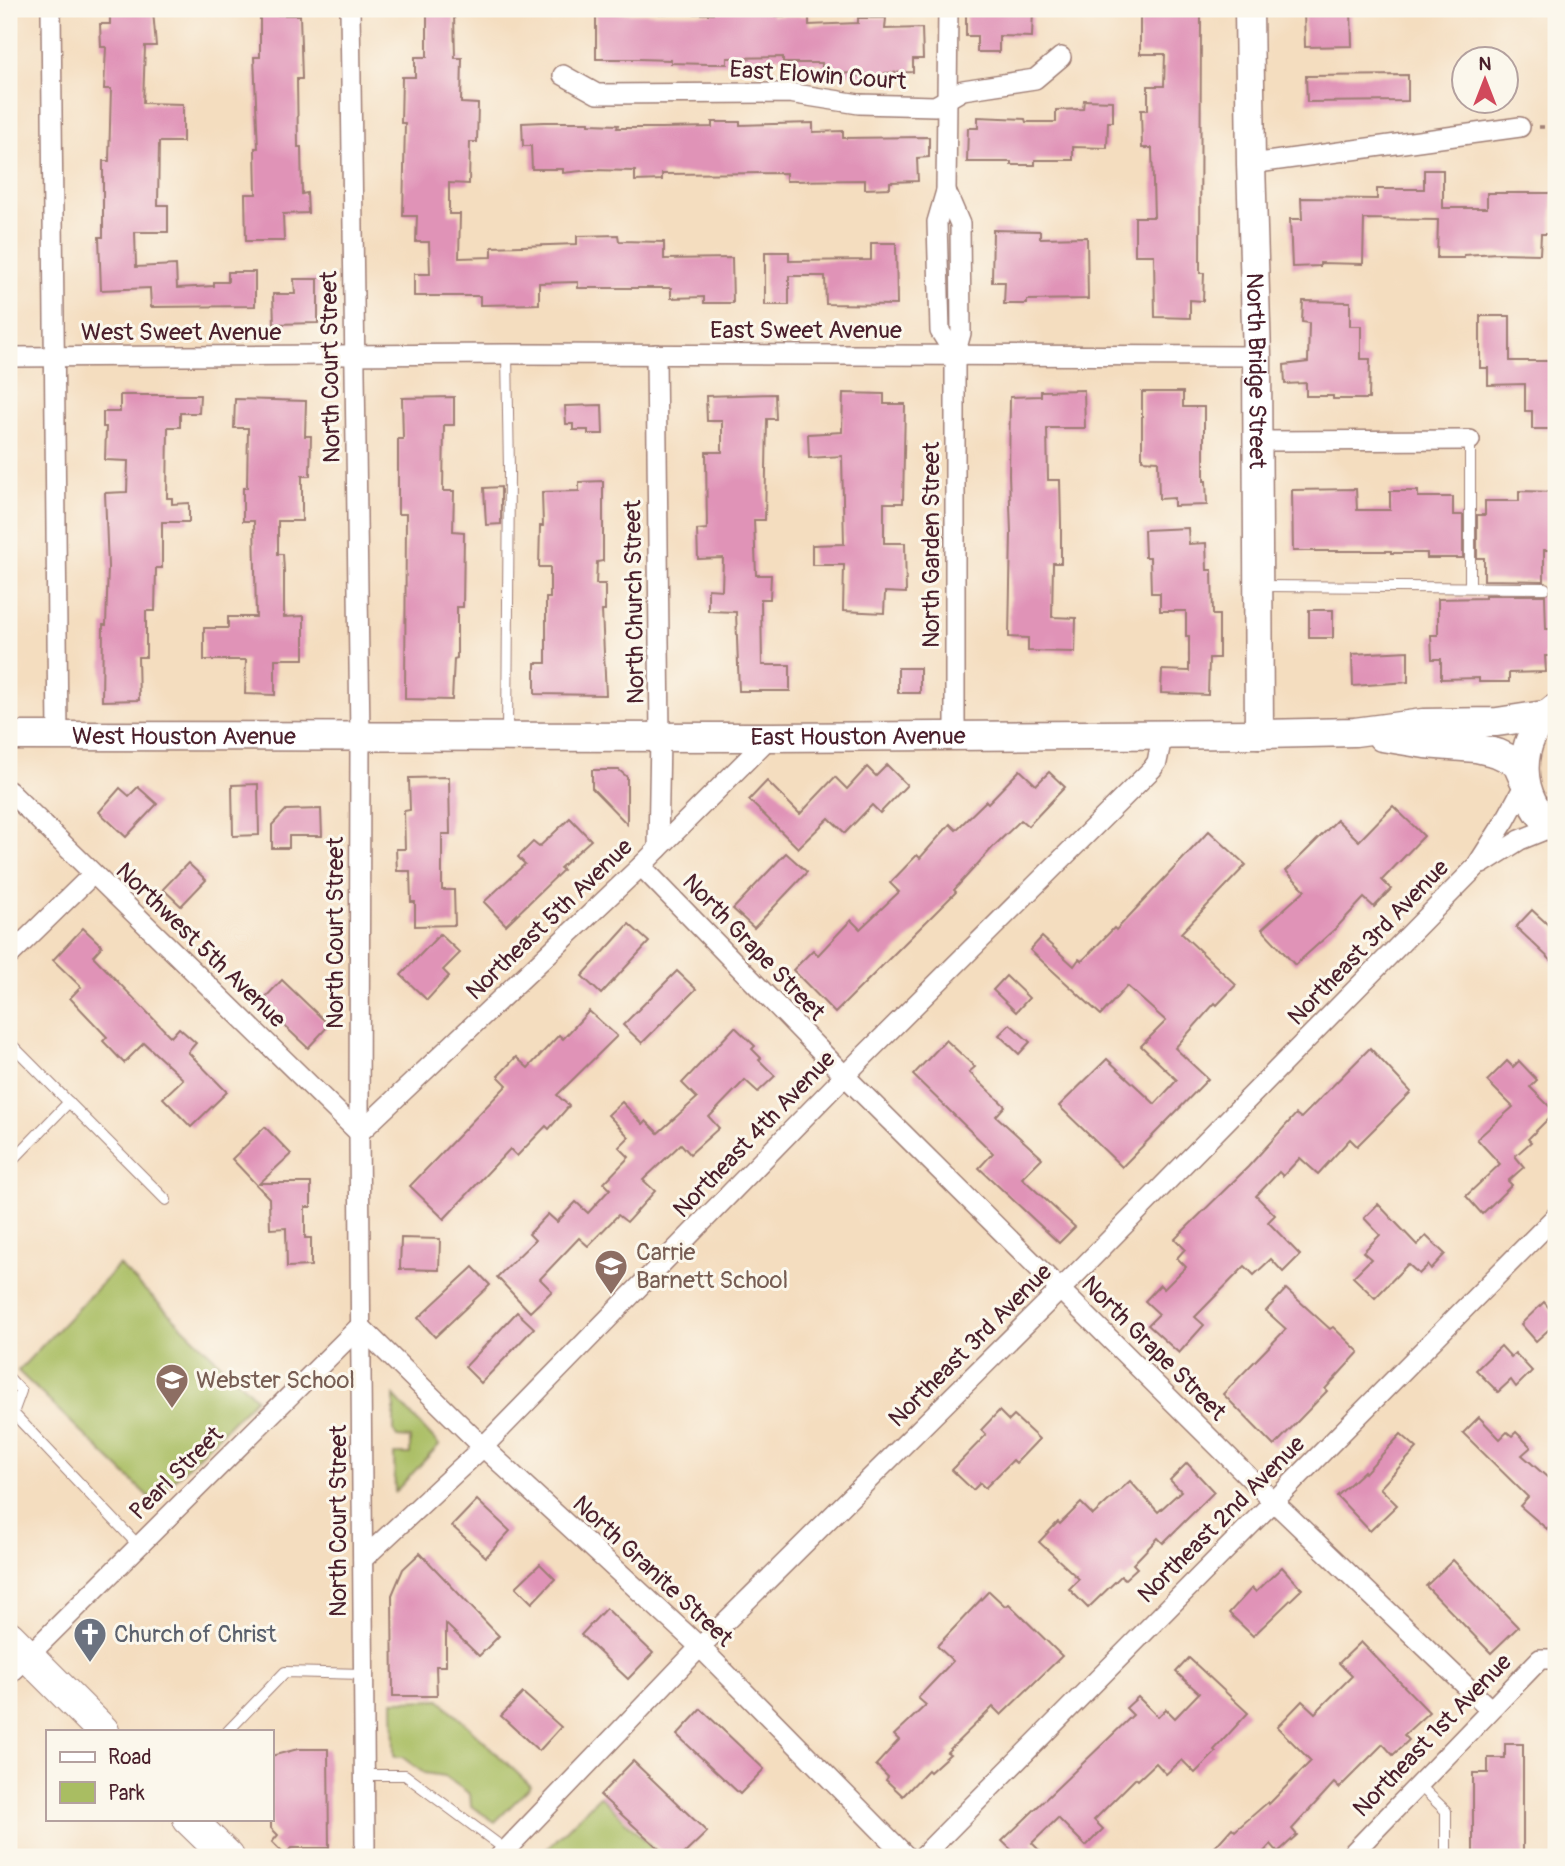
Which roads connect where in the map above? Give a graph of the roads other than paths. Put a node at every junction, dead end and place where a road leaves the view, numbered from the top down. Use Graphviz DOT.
graph roads {
  1 [pos="51,9"];
  2 [pos="350,9"];
  3 [pos="948,9"];
  4 [pos="1249,9"];
  5 [pos="1061,57"];
  6 [pos="563,75"];
  7 [pos="948,99"];
  8 [pos="1520,127"];
  9 [pos="1251,164"];
  10 [pos="507,354"];
  11 [pos="656,354"];
  12 [pos="354,355"];
  13 [pos="956,355"];
  14 [pos="1257,356"];
  15 [pos="9,357"];
  16 [pos="55,357"];
  17 [pos="1470,440"];
  18 [pos="1258,441"];
  19 [pos="1260,586"];
  20 [pos="1470,587"];
  21 [pos="1545,588"];
  22 [pos="1550,711"];
  23 [pos="1355,732"];
  24 [pos="1163,733"];
  25 [pos="1259,734"];
  26 [pos="955,735"];
  27 [pos="9,736"];
  28 [pos="58,736"];
  29 [pos="360,736"];
  30 [pos="507,736"];
  31 [pos="660,737"];
  32 [pos="770,737"];
  33 [pos="1525,782"];
  34 [pos="9,791"];
  35 [pos="1554,828"];
  36 [pos="658,849"];
  37 [pos="641,866"];
  38 [pos="1475,868"];
  39 [pos="93,874"];
  40 [pos="9,956"];
  41 [pos="9,1042"];
  42 [pos="845,1076"];
  43 [pos="69,1102"];
  44 [pos="359,1133"];
  45 [pos="9,1164"];
  46 [pos="166,1200"];
  47 [pos="1556,1216"];
  48 [pos="1060,1289"];
  49 [pos="360,1326"];
  50 [pos="9,1378"];
  51 [pos="11,1415"];
  52 [pos="482,1447"];
  53 [pos="1273,1501"];
  54 [pos="138,1545"];
  55 [pos="363,1559"];
  56 [pos="700,1647"];
  57 [pos="15,1656"];
  58 [pos="1556,1659"];
  59 [pos="363,1674"];
  60 [pos="1490,1710"];
  61 [pos="102,1730"];
  62 [pos="229,1730"];
  63 [pos="365,1775"];
  64 [pos="1419,1785"];
  65 [pos="191,1820"];
  66 [pos="365,1853"];
  67 [pos="503,1854"];
  68 [pos="228,1857"];
  69 [pos="907,1857"];
  70 [pos="922,1857"];
  71 [pos="1349,1857"];
  72 [pos="1446,1857"];
  1 -- 16 [label="street"];
  2 -- 12 [label="street, North Court Street"];
  3 -- 7 [label="street, North Garden Street"];
  4 -- 9 [label="main road, North Bridge Street"];
  5 -- 7 [label="street, East Elowin Court"];
  6 -- 7 [label="street, East Elowin Court"];
  7 -- 13 [label="street, North Garden Street"];
  8 -- 9 [label="street"];
  9 -- 14 [label="main road, North Bridge Street"];
  10 -- 11 [label="street, East Sweet Avenue"];
  10 -- 12 [label="street, East Sweet Avenue"];
  10 -- 30 [label="lane"];
  11 -- 13 [label="street, East Sweet Avenue"];
  11 -- 31 [label="street, North Church Street"];
  12 -- 16 [label="street, West Sweet Avenue"];
  12 -- 29 [label="street, North Court Street"];
  13 -- 14 [label="street, East Sweet Avenue"];
  13 -- 26 [label="street, North Garden Street"];
  14 -- 18 [label="main road, North Bridge Street"];
  15 -- 16 [label="street, West Sweet Avenue"];
  16 -- 28 [label="street"];
  17 -- 18 [label="street"];
  17 -- 20 [label="lane"];
  18 -- 19 [label="main road, North Bridge Street"];
  19 -- 20 [label="lane"];
  19 -- 25 [label="main road, North Bridge Street"];
  20 -- 21 [label="lane"];
  22 -- 23 [label="main road, East Houston Avenue"];
  22 -- 33 [label="main road"];
  23 -- 25 [label="main road, East Houston Avenue"];
  23 -- 33 [label="main road, East Houston Avenue"];
  24 -- 25 [label="main road, East Houston Avenue"];
  24 -- 26 [label="main road, East Houston Avenue"];
  24 -- 42 [label="street, Northeast 4th Avenue"];
  26 -- 32 [label="main road, East Houston Avenue"];
  27 -- 28 [label="main road, West Houston Avenue"];
  28 -- 29 [label="main road, West Houston Avenue"];
  29 -- 30 [label="main road, East Houston Avenue"];
  29 -- 44 [label="street, North Court Street"];
  30 -- 31 [label="main road, East Houston Avenue"];
  31 -- 32 [label="main road, East Houston Avenue"];
  31 -- 36 [label="street, North Church Street"];
  32 -- 36 [label="street, Northeast 5th Avenue"];
  33 -- 35 [label="main road, East Houston Avenue"];
  33 -- 38 [label="street, Northeast 3rd Avenue"];
  34 -- 39 [label="street, Northwest 5th Avenue"];
  35 -- 38 [label="street, Northeast 3rd Avenue"];
  36 -- 37 [label="street, Northeast 5th Avenue"];
  37 -- 42 [label="street, North Grape Street"];
  37 -- 44 [label="street, Northeast 5th Avenue"];
  38 -- 48 [label="street, Northeast 3rd Avenue"];
  39 -- 40 [label="street"];
  39 -- 44 [label="street, Northwest 5th Avenue"];
  41 -- 43 [label="lane"];
  42 -- 48 [label="street, North Grape Street"];
  42 -- 52 [label="street, Northeast 4th Avenue"];
  43 -- 45 [label="lane"];
  43 -- 46 [label="lane"];
  44 -- 49 [label="street, North Court Street"];
  47 -- 53 [label="street, Northeast 2nd Avenue"];
  48 -- 53 [label="street, North Grape Street"];
  48 -- 56 [label="street, Northeast 3rd Avenue"];
  49 -- 52 [label="street, North Granite Street"];
  49 -- 54 [label="street, Pearl Street"];
  49 -- 55 [label="street, North Court Street"];
  50 -- 51 [label="lane"];
  51 -- 54 [label="lane"];
  52 -- 55 [label="street, Northeast 4th Avenue"];
  52 -- 56 [label="street, North Granite Street"];
  53 -- 60 [label="street, North Grape Street"];
  53 -- 70 [label="street, Northeast 2nd Avenue"];
  54 -- 57 [label="street, Pearl Street"];
  55 -- 59 [label="street, North Court Street"];
  56 -- 67 [label="street, Northeast 3rd Avenue"];
  56 -- 69 [label="street, North Granite Street"];
  57 -- 61 [label="main road"];
  58 -- 60 [label="street, Northeast 1st Avenue"];
  59 -- 62 [label="lane"];
  59 -- 63 [label="street, North Court Street"];
  60 -- 64 [label="street, Northeast 1st Avenue"];
  63 -- 66 [label="street, North Court Street"];
  63 -- 67 [label="lane"];
  64 -- 71 [label="street, Northeast 1st Avenue"];
  64 -- 72 [label="lane"];
  65 -- 68 [label="main road"];
}
